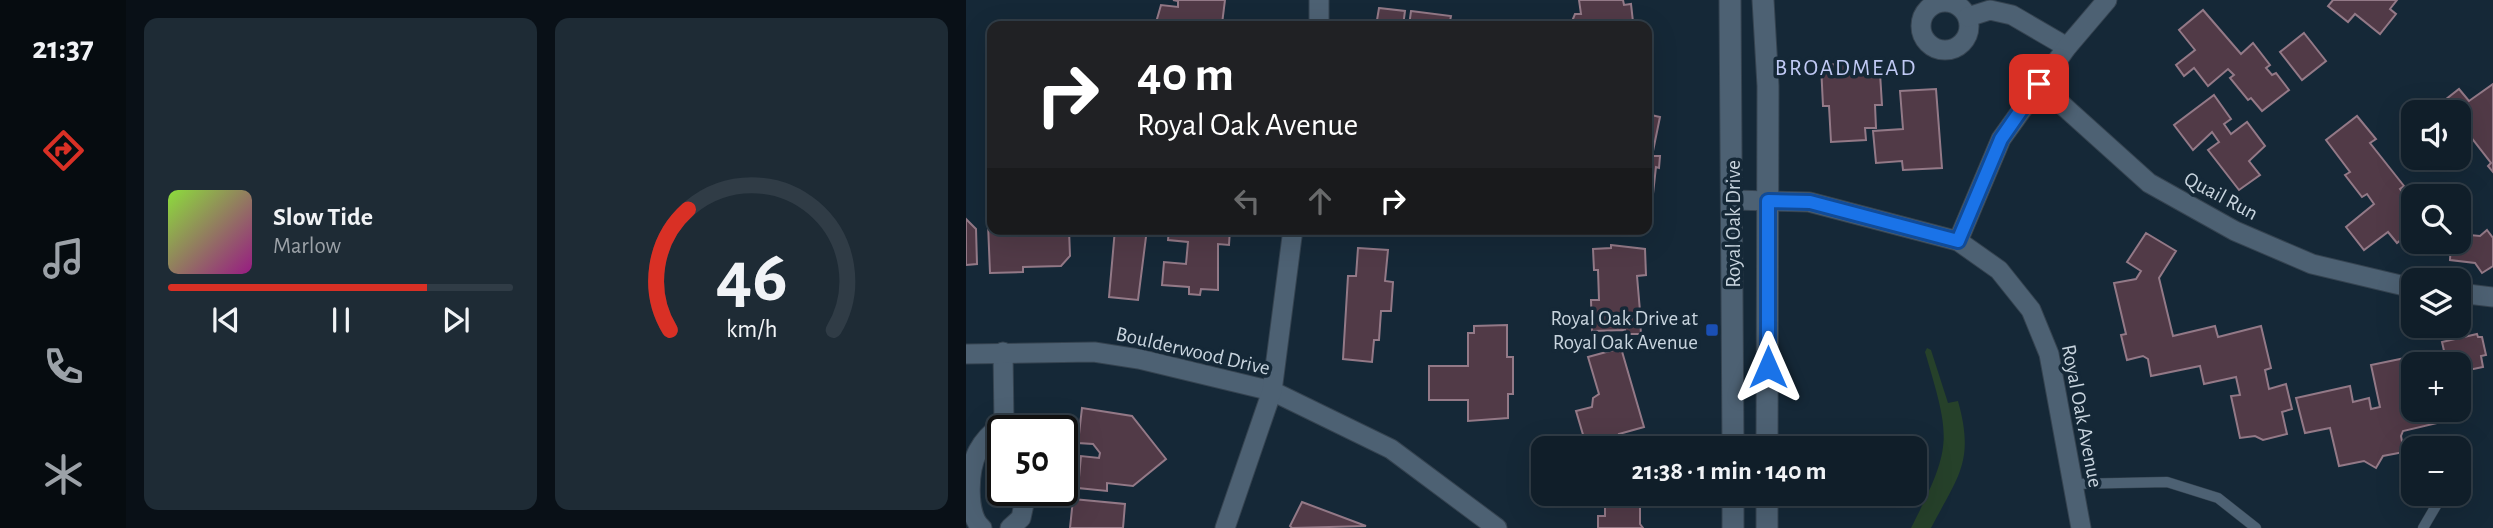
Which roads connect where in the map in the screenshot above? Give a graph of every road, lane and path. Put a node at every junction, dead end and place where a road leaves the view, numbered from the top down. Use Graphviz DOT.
graph roads {
  1 [pos="1319,0"];
  2 [pos="1730,0"];
  3 [pos="1763,0"];
  4 [pos="2107,0"];
  5 [pos="1968,16"];
  6 [pos="1319,21"];
  7 [pos="2067,47"];
  8 [pos="2039,84"];
  9 [pos="1733,200"];
  10 [pos="1768,201"];
  11 [pos="1292,235"];
  12 [pos="1958,241"];
  13 [pos="2401,285"];
  14 [pos="2471,294"];
  15 [pos="2493,297"];
  16 [pos="1003,352"];
  17 [pos="966,354"];
  18 [pos="1272,391"];
  19 [pos="1009,415"];
  20 [pos="1733,436"];
  21 [pos="1767,436"];
  22 [pos="987,440"];
  23 [pos="2073,484"];
  24 [pos="1024,506"];
  25 [pos="1733,506"];
  26 [pos="1767,506"];
  27 [pos="2436,506"];
  28 [pos="982,528"];
  29 [pos="1010,528"];
  30 [pos="1225,528"];
  31 [pos="1497,528"];
  32 [pos="1733,528"];
  33 [pos="1767,528"];
  34 [pos="2081,528"];
  35 [pos="2256,528"];
  36 [pos="2423,528"];
  1 -- 6 [label="street"];
  2 -- 9 [label="main road, Royal Oak Drive"];
  3 -- 10 [label="main road, Royal Oak Drive"];
  4 -- 7 [label="street"];
  5 -- 7 [label="street"];
  7 -- 8 [label="street"];
  8 -- 12 [label="street"];
  8 -- 13 [label="street, Quail Run"];
  9 -- 10 [label="street, Royal Oak Avenue"];
  9 -- 20 [label="main road, Royal Oak Drive"];
  10 -- 12 [label="street, Royal Oak Avenue"];
  10 -- 21 [label="main road, Royal Oak Drive"];
  11 -- 18 [label="street"];
  12 -- 23 [label="street, Royal Oak Avenue"];
  14 -- 15 [label="street"];
  16 -- 17 [label="street, Boulderwood Drive"];
  16 -- 18 [label="street, Boulderwood Drive"];
  16 -- 19 [label="street"];
  18 -- 30 [label="street"];
  18 -- 31 [label="street, Boulderwood Drive"];
  22 -- 28 [label="street"];
  23 -- 34 [label="street, Royal Oak Avenue"];
  23 -- 35 [label="lane"];
  24 -- 29 [label="street"];
  25 -- 32 [label="main road"];
  26 -- 33 [label="main road"];
  27 -- 36 [label="lane"];
}
